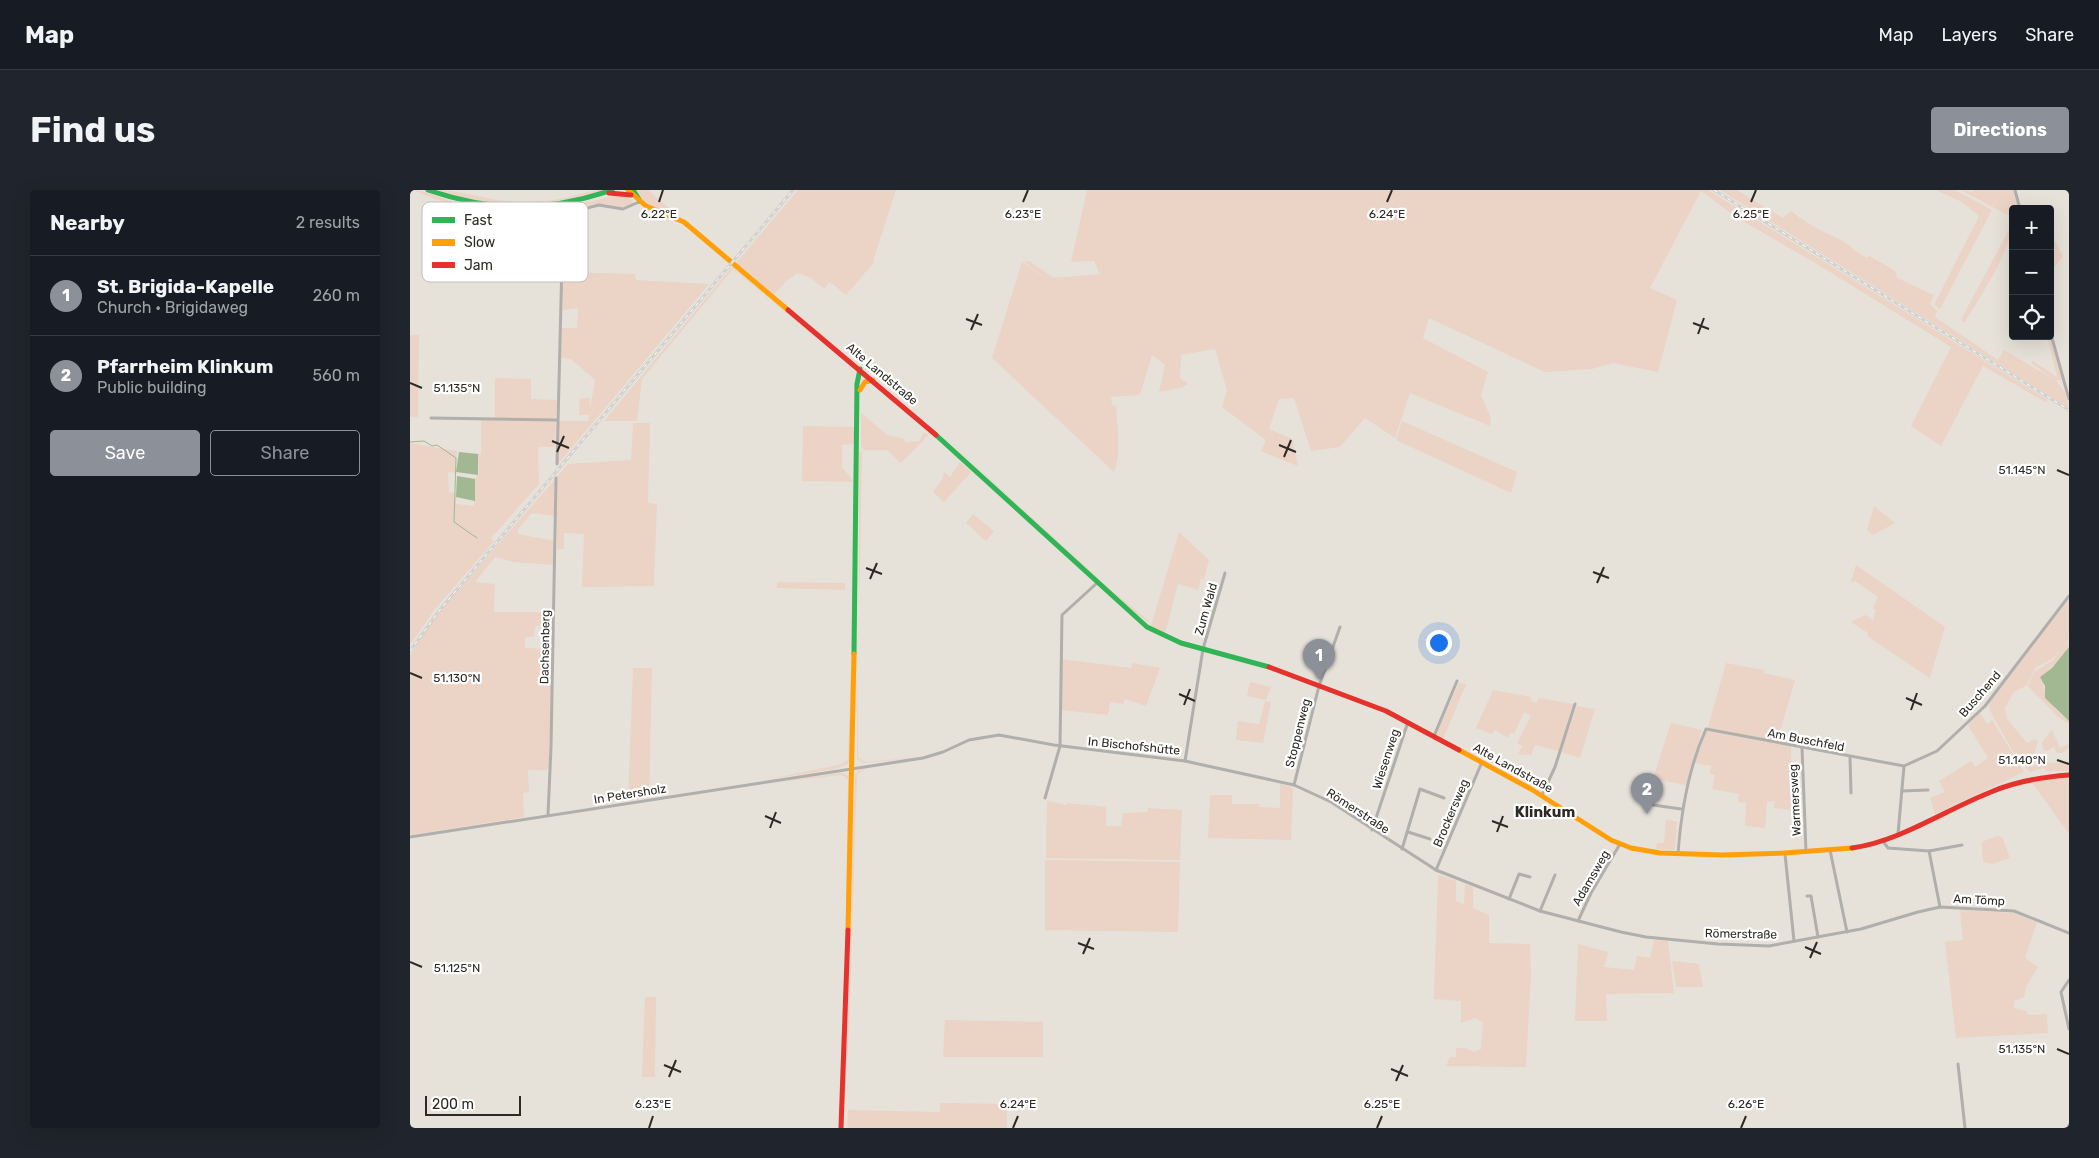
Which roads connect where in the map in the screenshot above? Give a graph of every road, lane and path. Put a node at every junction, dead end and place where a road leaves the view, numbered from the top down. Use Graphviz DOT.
graph roads {
  1 [pos="428,190"];
  2 [pos="612,190"];
  3 [pos="2015,190"];
  4 [pos="630,192"];
  5 [pos="603,194"];
  6 [pos="640,201"];
  7 [pos="466,202"];
  8 [pos="572,202"];
  9 [pos="2019,205"];
  10 [pos="588,208"];
  11 [pos="561,282"];
  12 [pos="2053,340"];
  13 [pos="860,371"];
  14 [pos="874,380"];
  15 [pos="859,392"];
  16 [pos="2069,399"];
  17 [pos="431,418"];
  18 [pos="557,420"];
  19 [pos="557,464"];
  20 [pos="556,478"];
  21 [pos="1225,573"];
  22 [pos="1097,583"];
  23 [pos="2069,596"];
  24 [pos="1340,627"];
  25 [pos="1203,650"];
  26 [pos="1457,681"];
  27 [pos="1320,686"];
  28 [pos="1575,704"];
  29 [pos="1408,722"];
  30 [pos="1434,736"];
  31 [pos="1060,746"];
  32 [pos="1802,747"];
  33 [pos="1850,757"];
  34 [pos="1185,761"];
  35 [pos="1482,762"];
  36 [pos="1904,766"];
  37 [pos="853,768"];
  38 [pos="2069,775"];
  39 [pos="1294,785"];
  40 [pos="1928,790"];
  41 [pos="1902,791"];
  42 [pos="1851,793"];
  43 [pos="1542,796"];
  44 [pos="1045,798"];
  45 [pos="1444,798"];
  46 [pos="1646,804"];
  47 [pos="1681,809"];
  48 [pos="548,815"];
  49 [pos="1372,830"];
  50 [pos="1408,832"];
  51 [pos="1898,834"];
  52 [pos="410,837"];
  53 [pos="1430,839"];
  54 [pos="1882,840"];
  55 [pos="1620,844"];
  56 [pos="1962,844"];
  57 [pos="1402,849"];
  58 [pos="1830,850"];
  59 [pos="1929,851"];
  60 [pos="1806,852"];
  61 [pos="1678,854"];
  62 [pos="1785,854"];
  63 [pos="1436,870"];
  64 [pos="1555,875"];
  65 [pos="1530,877"];
  66 [pos="1807,896"];
  67 [pos="1509,899"];
  68 [pos="1940,908"];
  69 [pos="1540,911"];
  70 [pos="1578,921"];
  71 [pos="1847,932"];
  72 [pos="2069,933"];
  73 [pos="1818,938"];
  74 [pos="1794,941"];
  75 [pos="2069,980"];
  76 [pos="2069,1030"];
  77 [pos="1958,1064"];
  78 [pos="841,1128"];
  79 [pos="1965,1128"];
  1 -- 7 [label="main road"];
  2 -- 5 [label="main road"];
  3 -- 9 [label="street"];
  4 -- 5 [label="main road"];
  4 -- 6 [label="main road, Alte Landstraße"];
  5 -- 8 [label="main road"];
  6 -- 10 [label="street"];
  6 -- 13 [label="main road, Alte Landstraße"];
  11 -- 18 [label="street"];
  12 -- 16 [label="street"];
  13 -- 14 [label="main road, Alte Landstraße"];
  13 -- 15 [label="main road"];
  14 -- 15 [label="main road"];
  14 -- 22 [label="main road, Alte Landstraße"];
  15 -- 37 [label="main road"];
  17 -- 18 [label="street"];
  18 -- 19 [label="street"];
  20 -- 48 [label="street, Dachsenberg"];
  21 -- 25 [label="street, Zum Wald"];
  22 -- 25 [label="main road, Alte Landstraße"];
  22 -- 31 [label="street"];
  23 -- 36 [label="street, Buschend"];
  24 -- 27 [label="street, Stoppenweg"];
  25 -- 27 [label="main road, Alte Landstraße"];
  25 -- 34 [label="street, In Bischofshütte"];
  26 -- 30 [label="street"];
  27 -- 29 [label="main road, Alte Landstraße"];
  27 -- 39 [label="street, Stoppenweg"];
  28 -- 43 [label="street"];
  29 -- 30 [label="main road, Alte Landstraße"];
  29 -- 49 [label="street, Wiesenweg"];
  30 -- 35 [label="main road, Alte Landstraße"];
  31 -- 34 [label="street, In Bischofshütte"];
  31 -- 37 [label="street, In Bischofshütte"];
  31 -- 44 [label="street"];
  32 -- 33 [label="street, Am Buschfeld"];
  32 -- 47 [label="street, Am Buschfeld"];
  32 -- 60 [label="street, Warmersweg"];
  33 -- 36 [label="street, Am Buschfeld"];
  33 -- 42 [label="street"];
  34 -- 39 [label="street, Römerstraße"];
  35 -- 43 [label="main road, Alte Landstraße"];
  35 -- 63 [label="street, Brockersweg"];
  36 -- 41 [label="street"];
  37 -- 48 [label="street, In Petersholz"];
  37 -- 78 [label="main road"];
  38 -- 51 [label="main road, Alte Landstraße"];
  39 -- 49 [label="street, Römerstraße"];
  40 -- 41 [label="street"];
  41 -- 51 [label="street"];
  43 -- 55 [label="main road, Alte Landstraße"];
  45 -- 50 [label="street"];
  46 -- 47 [label="street"];
  47 -- 61 [label="street"];
  48 -- 52 [label="street, In Petersholz"];
  49 -- 57 [label="street, Römerstraße"];
  50 -- 53 [label="street"];
  50 -- 57 [label="street"];
  51 -- 54 [label="main road, Alte Landstraße"];
  54 -- 58 [label="main road, Alte Landstraße"];
  54 -- 59 [label="street"];
  55 -- 61 [label="main road, Alte Landstraße"];
  55 -- 70 [label="street, Adamsweg"];
  56 -- 59 [label="street"];
  57 -- 63 [label="street, Römerstraße"];
  58 -- 60 [label="main road, Alte Landstraße"];
  58 -- 71 [label="street"];
  59 -- 68 [label="street, Am Tömp"];
  60 -- 62 [label="main road, Alte Landstraße"];
  61 -- 62 [label="main road, Alte Landstraße"];
  62 -- 74 [label="street"];
  63 -- 67 [label="street, Römerstraße"];
  64 -- 69 [label="street"];
  65 -- 67 [label="street"];
  66 -- 73 [label="street"];
  67 -- 69 [label="street, Römerstraße"];
  68 -- 71 [label="street, Römerstraße"];
  68 -- 72 [label="street, Am Tömp"];
  69 -- 70 [label="street, Römerstraße"];
  70 -- 74 [label="street, Römerstraße"];
  71 -- 73 [label="street, Römerstraße"];
  73 -- 74 [label="street, Römerstraße"];
  75 -- 76 [label="street"];
  77 -- 79 [label="street"];
}
